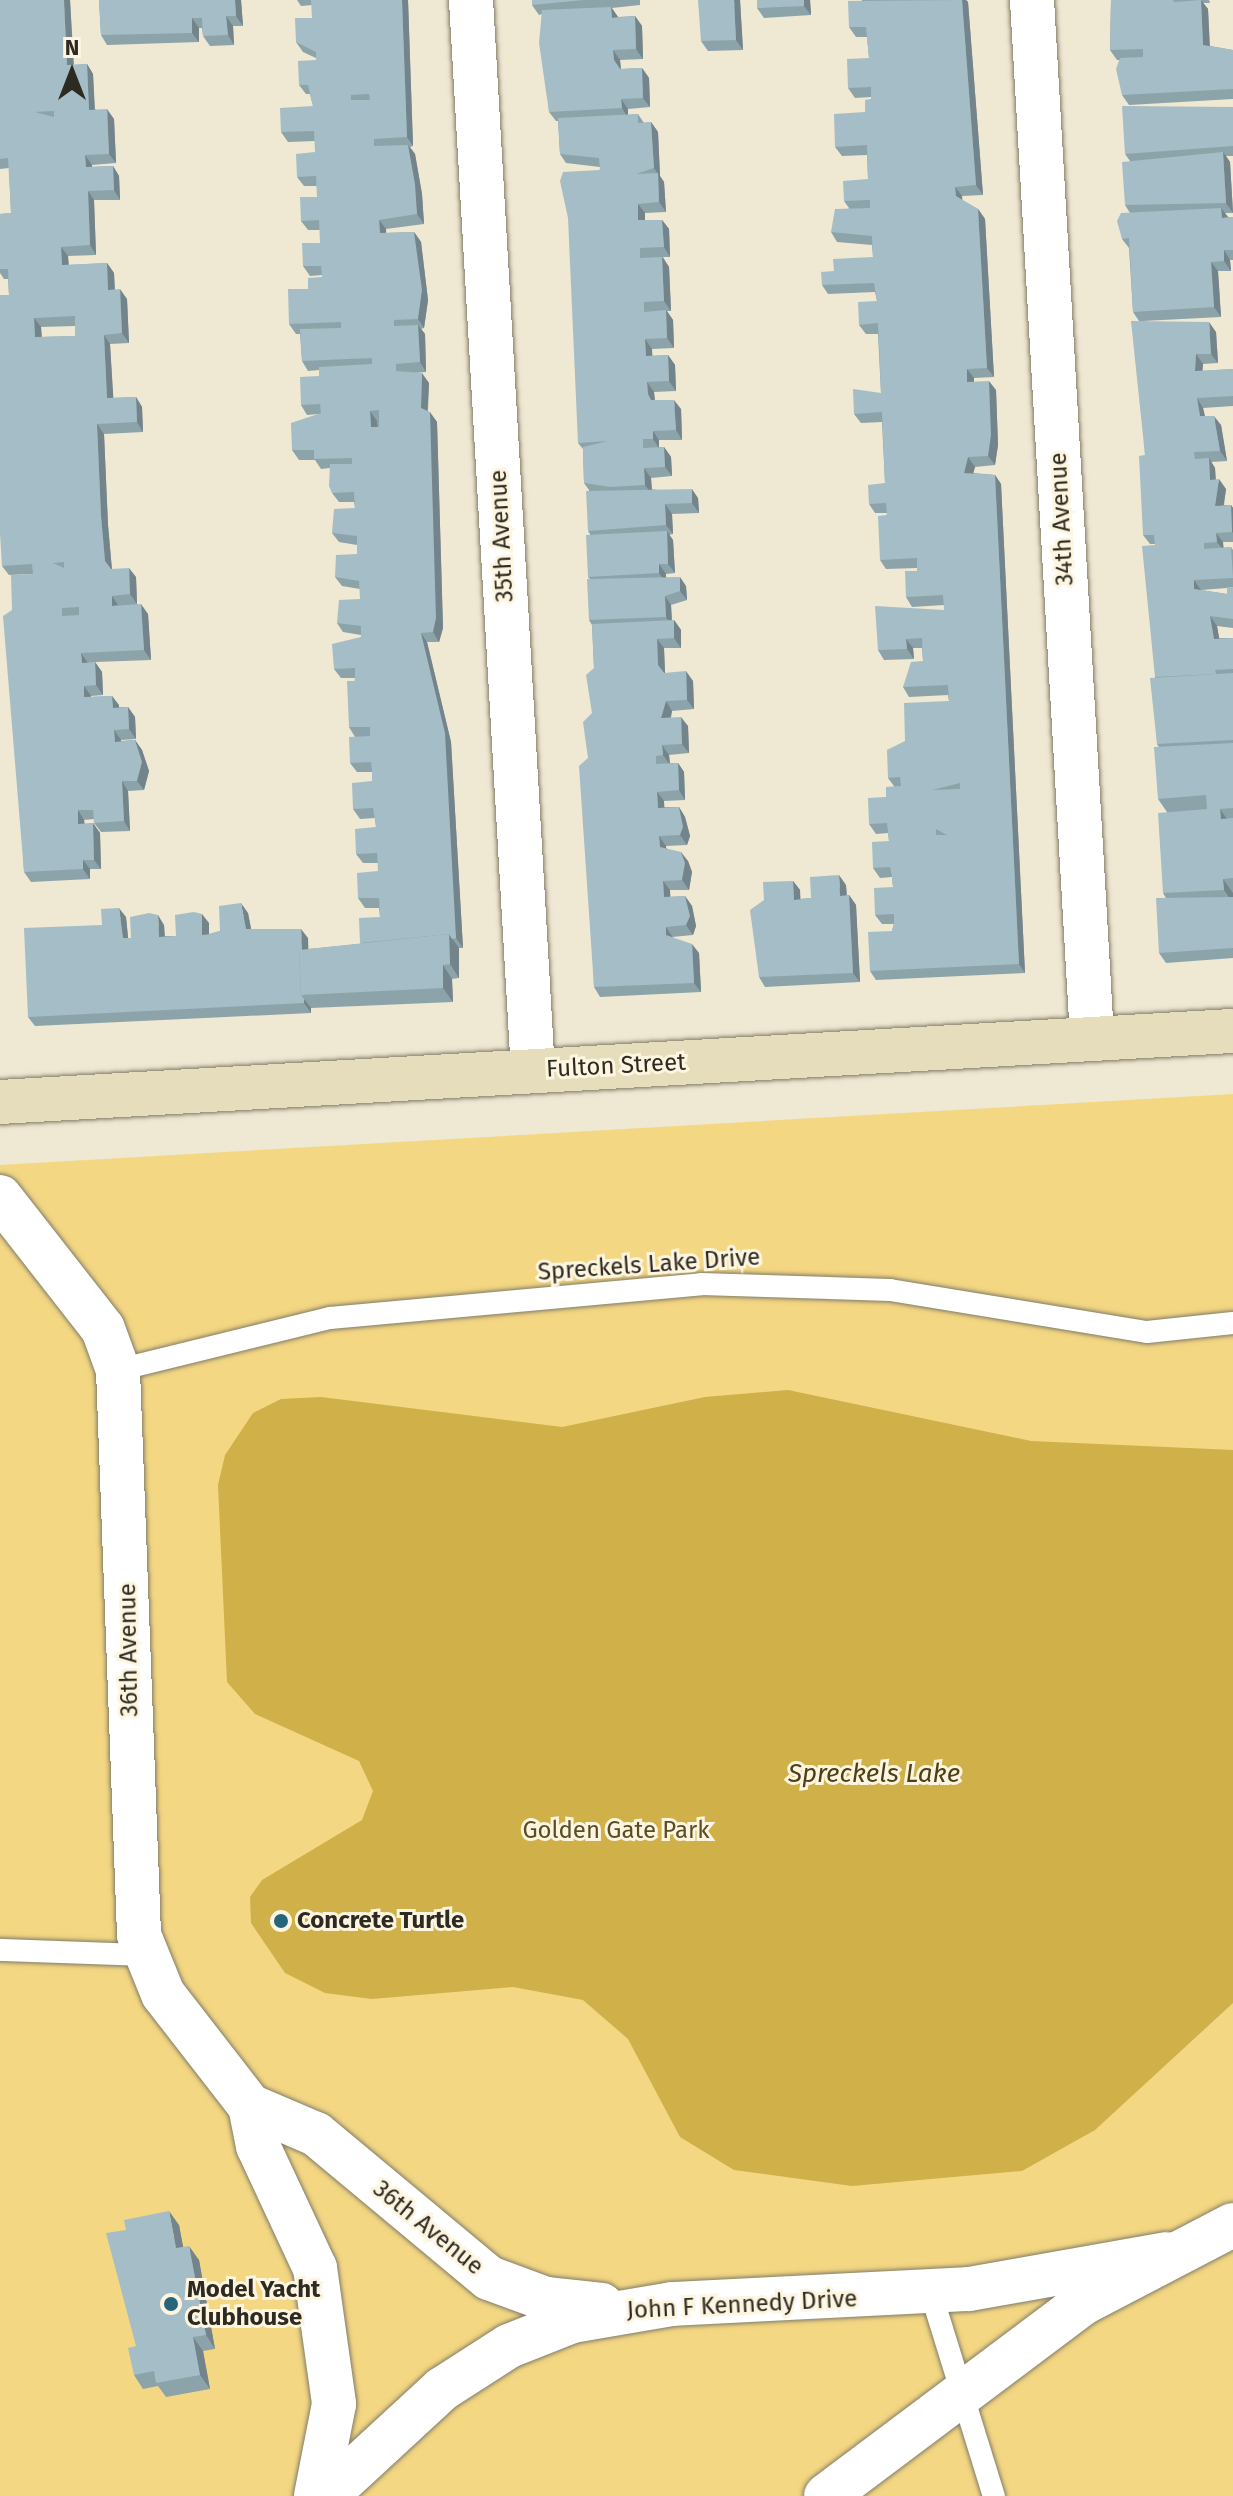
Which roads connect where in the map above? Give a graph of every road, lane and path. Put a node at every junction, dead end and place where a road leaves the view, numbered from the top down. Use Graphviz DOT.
graph roads {
  1 [pos="471,0"];
  2 [pos="1032,0"];
  3 [pos="1233,1031"];
  4 [pos="1092,1039"];
  5 [pos="533,1071"];
  6 [pos="0,1102"];
  7 [pos="0,1197"];
  8 [pos="1233,1323"];
  9 [pos="118,1370"];
  10 [pos="0,1950"];
  11 [pos="143,1955"];
  12 [pos="250,2106"];
  13 [pos="1233,2225"];
  14 [pos="1167,2254"];
  15 [pos="931,2293"];
  16 [pos="672,2304"];
  17 [pos="963,2389"];
  18 [pos="316,2496"];
  19 [pos="326,2496"];
  20 [pos="826,2496"];
  21 [pos="994,2496"];
  1 -- 5 [label="street, 35th Avenue"];
  2 -- 4 [label="street, 34th Avenue"];
  3 -- 4 [label="main road, Fulton Street"];
  4 -- 5 [label="main road, Fulton Street"];
  5 -- 6 [label="main road, Fulton Street"];
  7 -- 9 [label="street, 36th Avenue"];
  8 -- 9 [label="lane, Spreckels Lake Drive"];
  9 -- 11 [label="street, 36th Avenue"];
  10 -- 11 [label="lane"];
  11 -- 12 [label="street, 36th Avenue"];
  12 -- 16 [label="street, 36th Avenue"];
  12 -- 18 [label="street, 36th Avenue"];
  13 -- 14 [label="street, John F Kennedy Drive"];
  14 -- 15 [label="street, John F Kennedy Drive"];
  14 -- 17 [label="street, John F Kennedy Drive"];
  15 -- 16 [label="street, John F Kennedy Drive"];
  15 -- 17 [label="lane"];
  16 -- 19 [label="street, John F Kennedy Drive"];
  17 -- 20 [label="street, John F Kennedy Drive"];
  17 -- 21 [label="lane"];
}
